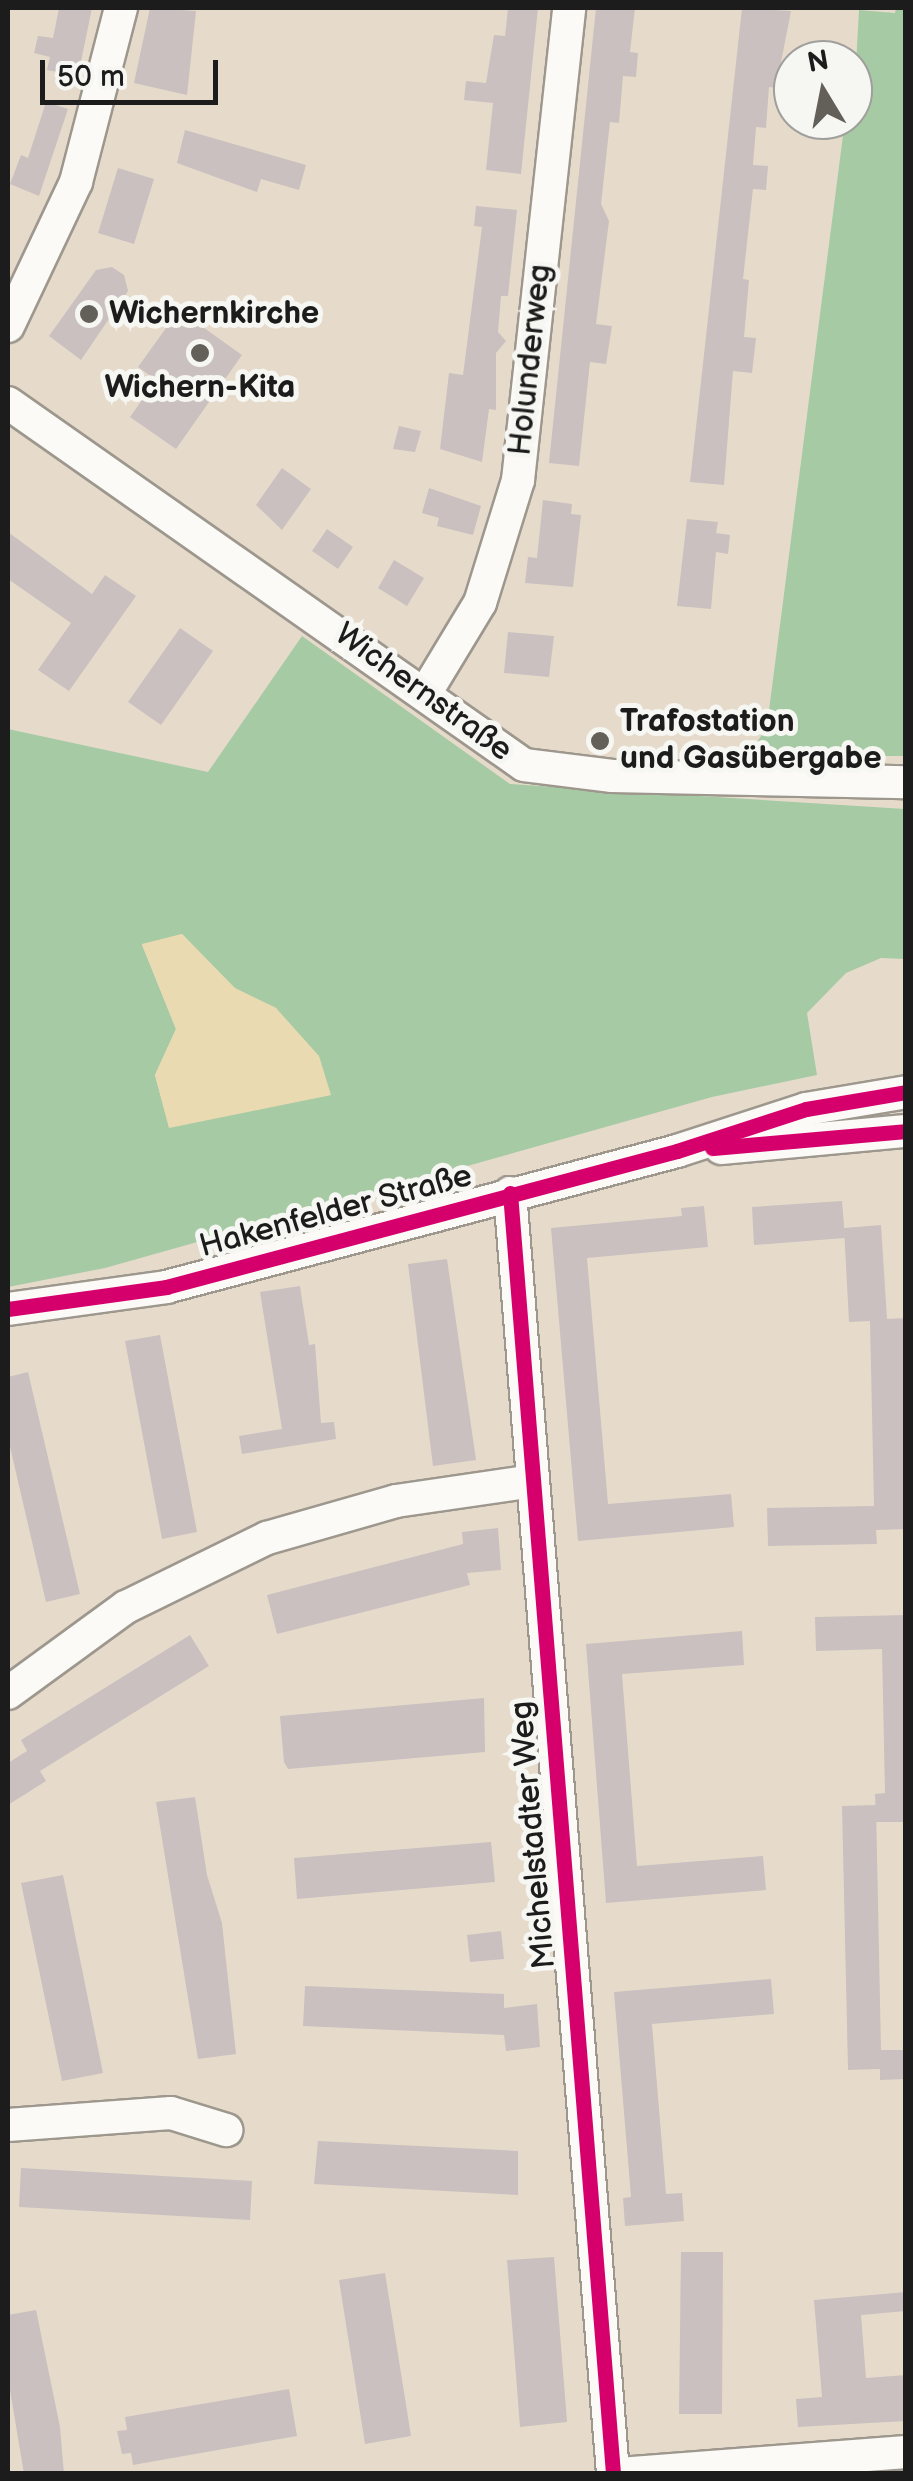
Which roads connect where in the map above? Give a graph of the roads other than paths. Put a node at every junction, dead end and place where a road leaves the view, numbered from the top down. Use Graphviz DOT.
graph roads {
  1 [pos="121,8"];
  2 [pos="569,8"];
  3 [pos="8,326"];
  4 [pos="8,403"];
  5 [pos="426,692"];
  6 [pos="906,782"];
  7 [pos="906,1092"];
  8 [pos="906,1131"];
  9 [pos="677,1151"];
  10 [pos="510,1193"];
  11 [pos="8,1309"];
  12 [pos="533,1481"];
  13 [pos="8,1693"];
  14 [pos="8,2125"];
  15 [pos="226,2130"];
  16 [pos="906,2452"];
  17 [pos="616,2474"];
  1 -- 3 [label="street"];
  2 -- 5 [label="street, Holunderweg"];
  4 -- 5 [label="street, Wichernstraße"];
  5 -- 6 [label="street, Wichernstraße"];
  7 -- 9 [label="street, Hakenfelder Straße"];
  8 -- 9 [label="street, Hakenfelder Straße"];
  9 -- 10 [label="street, Hakenfelder Straße"];
  10 -- 11 [label="street, Hakenfelder Straße"];
  10 -- 12 [label="street, Michelstadter Weg"];
  12 -- 13 [label="street"];
  12 -- 17 [label="street, Michelstadter Weg"];
  14 -- 15 [label="street"];
  16 -- 17 [label="street"];
}
